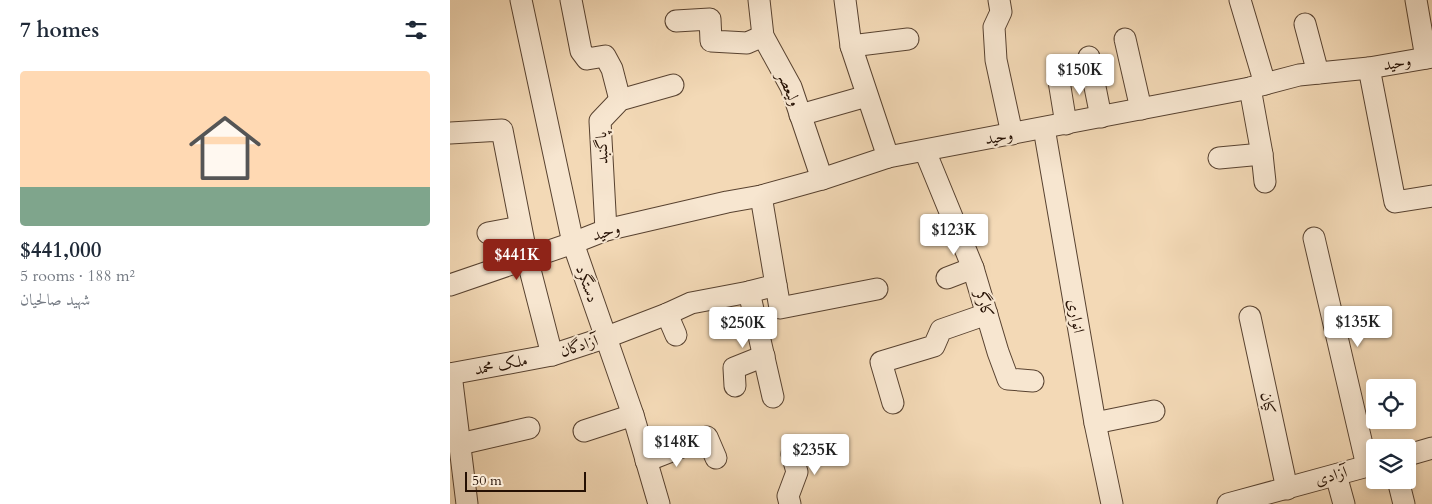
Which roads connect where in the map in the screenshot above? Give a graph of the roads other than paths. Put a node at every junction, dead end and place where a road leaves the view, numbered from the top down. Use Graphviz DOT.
graph roads {
  1 [pos="521,0"];
  2 [pos="571,0"];
  3 [pos="759,0"];
  4 [pos="844,0"];
  5 [pos="999,0"];
  6 [pos="1240,0"];
  7 [pos="1416,0"];
  8 [pos="676,21"];
  9 [pos="1306,24"];
  10 [pos="763,36"];
  11 [pos="908,39"];
  12 [pos="1125,39"];
  13 [pos="851,46"];
  14 [pos="1089,57"];
  15 [pos="1429,57"];
  16 [pos="1369,68"];
  17 [pos="1318,73"];
  18 [pos="1058,74"];
  19 [pos="673,85"];
  20 [pos="1257,86"];
  21 [pos="867,96"];
  22 [pos="620,100"];
  23 [pos="1141,109"];
  24 [pos="800,115"];
  25 [pos="1100,117"];
  26 [pos="1066,124"];
  27 [pos="1044,128"];
  28 [pos="450,133"];
  29 [pos="1012,134"];
  30 [pos="925,151"];
  31 [pos="1262,154"];
  32 [pos="888,157"];
  33 [pos="1219,158"];
  34 [pos="822,179"];
  35 [pos="1265,182"];
  36 [pos="761,196"];
  37 [pos="1432,196"];
  38 [pos="520,227"];
  39 [pos="606,230"];
  40 [pos="488,232"];
  41 [pos="1314,238"];
  42 [pos="573,243"];
  43 [pos="526,258"];
  44 [pos="973,268"];
  45 [pos="947,278"];
  46 [pos="450,285"];
  47 [pos="776,285"];
  48 [pos="876,289"];
  49 [pos="748,292"];
  50 [pos="668,314"];
  51 [pos="987,314"];
  52 [pos="1250,317"];
  53 [pos="676,335"];
  54 [pos="607,337"];
  55 [pos="552,355"];
  56 [pos="764,356"];
  57 [pos="451,374"];
  58 [pos="1033,381"];
  59 [pos="735,386"];
  60 [pos="773,397"];
  61 [pos="893,403"];
  62 [pos="1154,411"];
  63 [pos="632,415"];
  64 [pos="1095,423"];
  65 [pos="529,428"];
  66 [pos="584,431"];
  67 [pos="460,444"];
  68 [pos="1366,445"];
  69 [pos="1432,448"];
  70 [pos="1416,453"];
  71 [pos="792,454"];
  72 [pos="716,458"];
  73 [pos="646,461"];
  74 [pos="1366,466"];
  75 [pos="1336,475"];
  76 [pos="457,476"];
  77 [pos="1287,488"];
  78 [pos="1400,489"];
  79 [pos="467,504"];
  80 [pos="659,504"];
  81 [pos="790,504"];
  82 [pos="1112,504"];
  83 [pos="1228,504"];
  84 [pos="1344,504"];
  85 [pos="1404,504"];
  1 -- 42 [label="street, دستگرد"];
  2 -- 22 [label="street"];
  3 -- 10 [label="street, ولیعصر"];
  4 -- 13 [label="street"];
  5 -- 29 [label="street"];
  6 -- 20 [label="street"];
  7 -- 15 [label="street"];
  8 -- 10 [label="street"];
  9 -- 17 [label="street"];
  10 -- 24 [label="street, ولیعصر"];
  11 -- 13 [label="street"];
  12 -- 23 [label="street"];
  13 -- 21 [label="street"];
  14 -- 25 [label="street"];
  15 -- 16 [label="street, وحید"];
  16 -- 17 [label="street, وحید"];
  16 -- 37 [label="street"];
  17 -- 20 [label="street, وحید"];
  18 -- 26 [label="street"];
  19 -- 22 [label="street"];
  20 -- 23 [label="street, وحید"];
  20 -- 31 [label="street"];
  21 -- 24 [label="street"];
  21 -- 32 [label="street"];
  22 -- 39 [label="street, پاگنبد"];
  23 -- 25 [label="street, وحید"];
  24 -- 34 [label="street, ولیعصر"];
  25 -- 26 [label="street, وحید"];
  26 -- 27 [label="street, وحید"];
  27 -- 29 [label="street, وحید"];
  27 -- 64 [label="street, انواری"];
  28 -- 38 [label="street"];
  29 -- 30 [label="street, وحید"];
  30 -- 32 [label="street, وحید"];
  30 -- 44 [label="street, کارگر"];
  31 -- 33 [label="street"];
  31 -- 35 [label="street"];
  32 -- 34 [label="street, وحید"];
  34 -- 36 [label="street, وحید"];
  36 -- 39 [label="street, وحید"];
  36 -- 47 [label="street"];
  38 -- 40 [label="street"];
  38 -- 43 [label="street"];
  39 -- 42 [label="street, وحید"];
  41 -- 68 [label="street"];
  42 -- 43 [label="street, وحید"];
  42 -- 54 [label="street, دستگرد"];
  43 -- 46 [label="street, وحید"];
  43 -- 55 [label="street"];
  44 -- 45 [label="street"];
  44 -- 51 [label="street, کارگر"];
  47 -- 48 [label="street"];
  47 -- 49 [label="street, آزادگان"];
  49 -- 50 [label="street, آزادگان"];
  49 -- 56 [label="street"];
  50 -- 53 [label="street"];
  50 -- 54 [label="street, آزادگان"];
  51 -- 58 [label="street, کارگر"];
  51 -- 61 [label="street"];
  52 -- 77 [label="street, کیان"];
  54 -- 55 [label="street, آزادگان"];
  54 -- 63 [label="street, دستگرد"];
  55 -- 57 [label="street, ملک محمد"];
  56 -- 59 [label="street"];
  56 -- 60 [label="street"];
  57 -- 67 [label="street"];
  62 -- 64 [label="street"];
  63 -- 66 [label="street"];
  63 -- 73 [label="street, دستگرد"];
  64 -- 82 [label="street, انواری"];
  65 -- 67 [label="street"];
  67 -- 76 [label="street"];
  69 -- 70 [label="street"];
  71 -- 81 [label="street"];
  72 -- 73 [label="street"];
  73 -- 80 [label="street, دستگرد"];
  74 -- 75 [label="street, آزادی"];
  75 -- 77 [label="street, آزادی"];
  75 -- 84 [label="street"];
  76 -- 79 [label="street"];
  77 -- 83 [label="street, آزادی"];
  78 -- 85 [label="street"];
}
